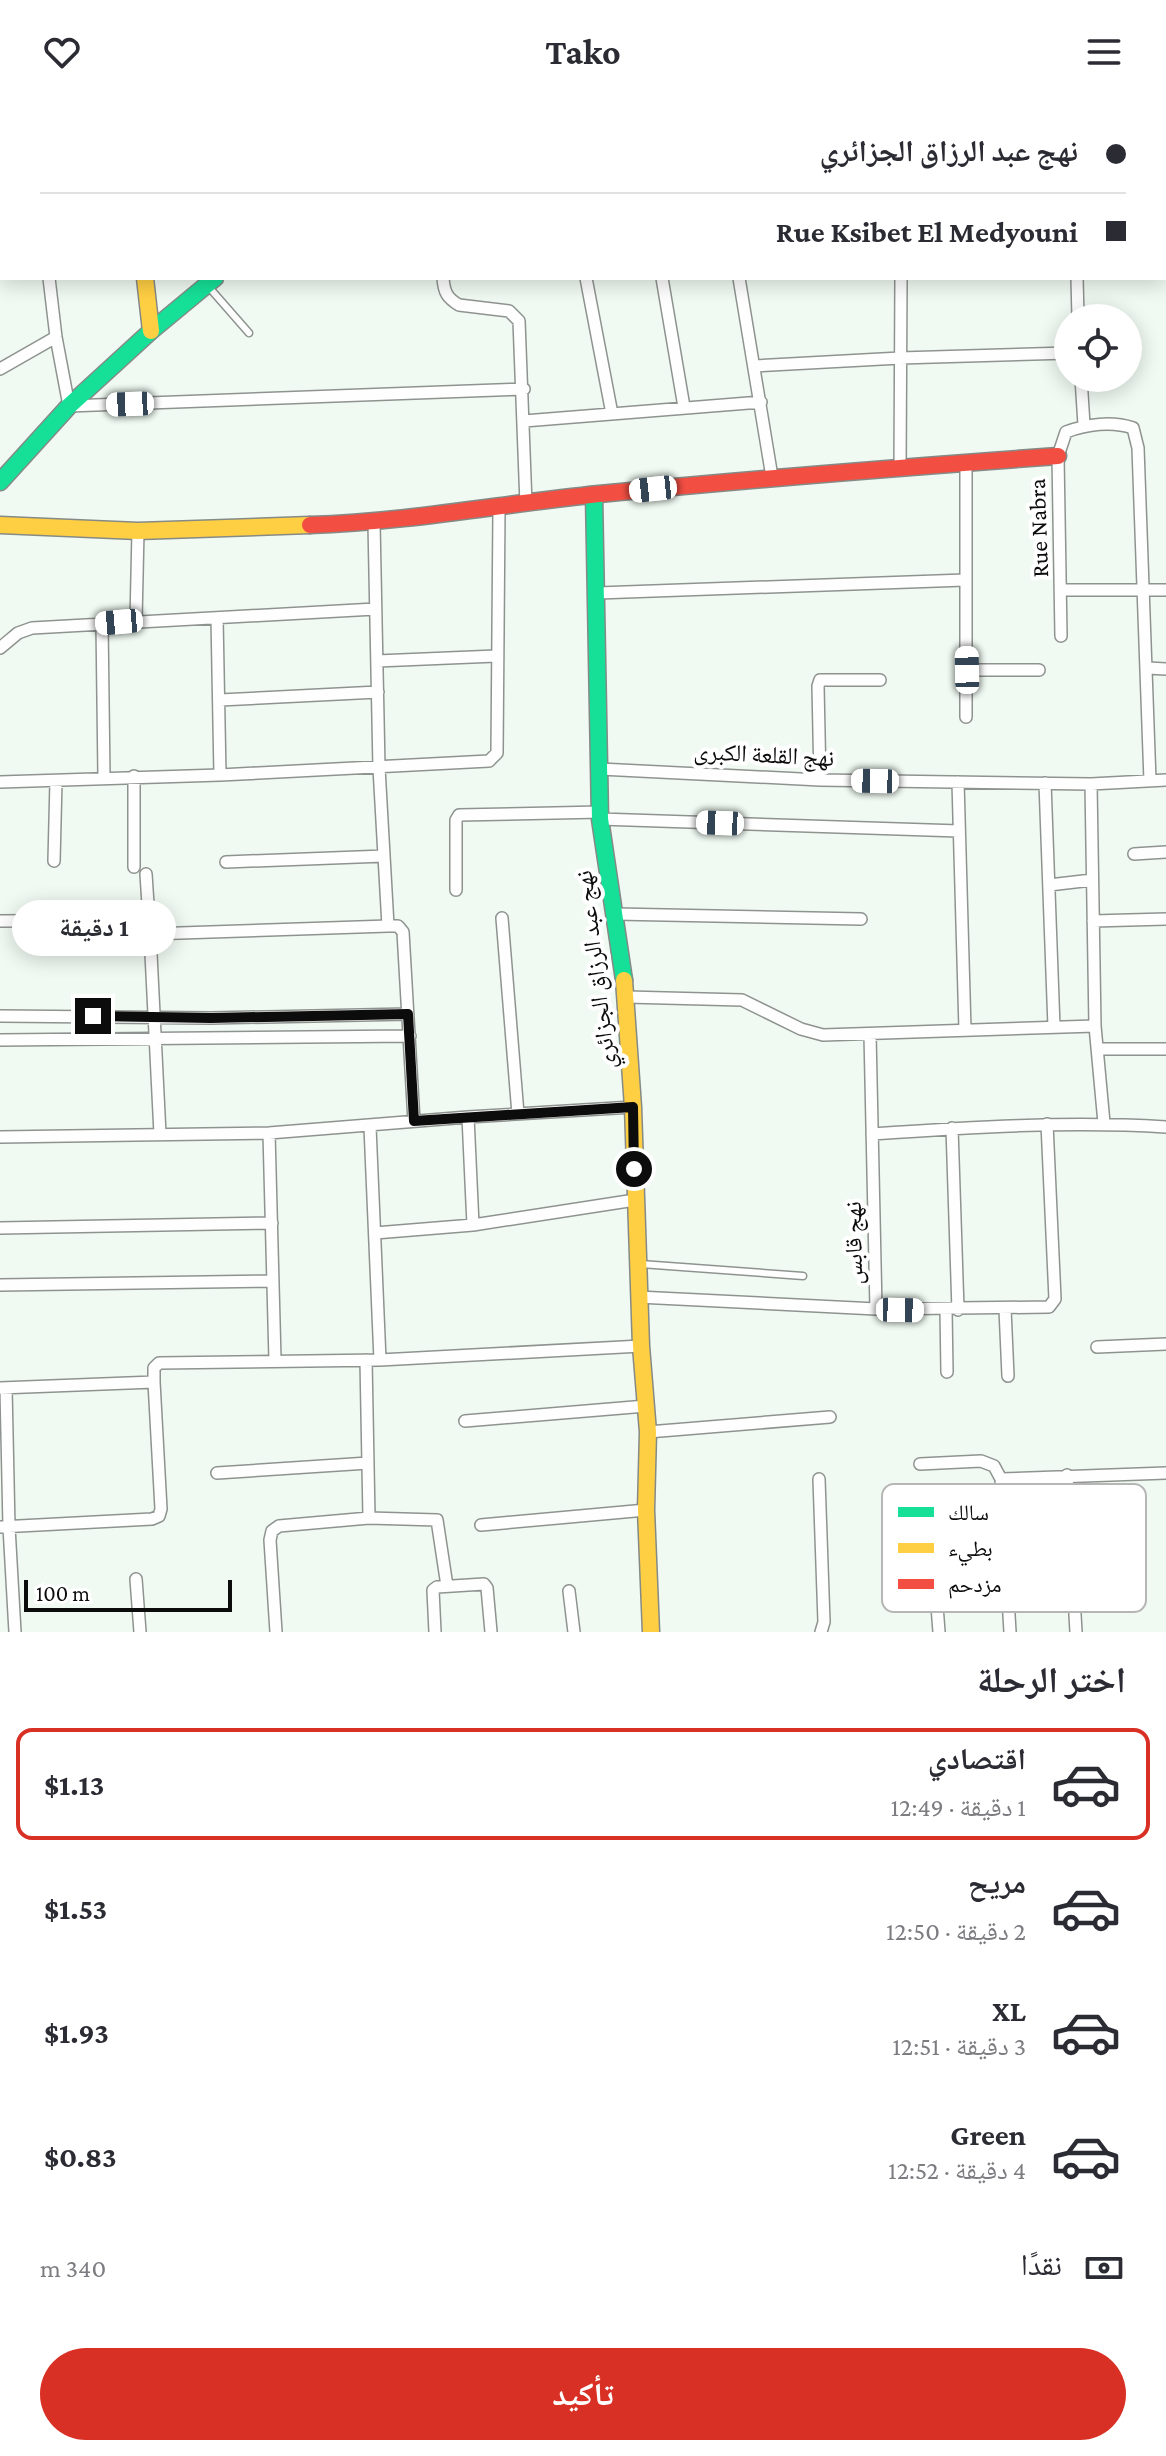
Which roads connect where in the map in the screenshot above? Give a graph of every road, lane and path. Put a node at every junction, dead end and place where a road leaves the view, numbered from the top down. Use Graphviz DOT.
graph roads {
  1 [pos="49,280"];
  2 [pos="145,280"];
  3 [pos="443,280"];
  4 [pos="586,280"];
  5 [pos="662,280"];
  6 [pos="739,280"];
  7 [pos="901,280"];
  8 [pos="1077,280"];
  9 [pos="211,282"];
  10 [pos="1078,304"];
  11 [pos="151,331"];
  12 [pos="249,333"];
  13 [pos="56,337"];
  14 [pos="1054,353"];
  15 [pos="900,358"];
  16 [pos="755,366"];
  17 [pos="0,369"];
  18 [pos="524,389"];
  19 [pos="1082,392"];
  20 [pos="761,402"];
  21 [pos="69,406"];
  22 [pos="684,407"];
  23 [pos="612,414"];
  24 [pos="524,421"];
  25 [pos="1084,425"];
  26 [pos="1058,456"];
  27 [pos="966,463"];
  28 [pos="900,469"];
  29 [pos="772,477"];
  30 [pos="0,482"];
  31 [pos="594,495"];
  32 [pos="526,504"];
  33 [pos="499,509"];
  34 [pos="374,523"];
  35 [pos="0,525"];
  36 [pos="138,531"];
  37 [pos="965,580"];
  38 [pos="1145,589"];
  39 [pos="1062,590"];
  40 [pos="1166,590"];
  41 [pos="598,593"];
  42 [pos="375,609"];
  43 [pos="217,618"];
  44 [pos="136,620"];
  45 [pos="102,623"];
  46 [pos="1061,636"];
  47 [pos="0,648"];
  48 [pos="496,656"];
  49 [pos="377,661"];
  50 [pos="1148,668"];
  51 [pos="1166,669"];
  52 [pos="967,670"];
  53 [pos="1039,670"];
  54 [pos="880,680"];
  55 [pos="378,692"];
  56 [pos="220,700"];
  57 [pos="966,717"];
  58 [pos="379,768"];
  59 [pos="600,769"];
  60 [pos="220,775"];
  61 [pos="134,776"];
  62 [pos="104,777"];
  63 [pos="820,780"];
  64 [pos="1166,780"];
  65 [pos="56,781"];
  66 [pos="1150,781"];
  67 [pos="0,782"];
  68 [pos="958,782"];
  69 [pos="1045,783"];
  70 [pos="1091,784"];
  71 [pos="600,816"];
  72 [pos="959,831"];
  73 [pos="1166,852"];
  74 [pos="1134,854"];
  75 [pos="384,856"];
  76 [pos="54,861"];
  77 [pos="226,862"];
  78 [pos="134,867"];
  79 [pos="146,874"];
  80 [pos="1092,880"];
  81 [pos="1049,885"];
  82 [pos="456,890"];
  83 [pos="616,914"];
  84 [pos="502,918"];
  85 [pos="861,919"];
  86 [pos="1166,919"];
  87 [pos="149,920"];
  88 [pos="0,921"];
  89 [pos="1093,921"];
  90 [pos="388,926"];
  91 [pos="150,934"];
  92 [pos="627,997"];
  93 [pos="408,1014"];
  94 [pos="0,1016"];
  95 [pos="155,1017"];
  96 [pos="1095,1026"];
  97 [pos="1054,1027"];
  98 [pos="965,1030"];
  99 [pos="870,1034"];
  100 [pos="410,1036"];
  101 [pos="156,1039"];
  102 [pos="0,1040"];
  103 [pos="1097,1049"];
  104 [pos="1166,1049"];
  105 [pos="633,1107"];
  106 [pos="518,1114"];
  107 [pos="468,1117"];
  108 [pos="414,1121"];
  109 [pos="1104,1123"];
  110 [pos="1047,1124"];
  111 [pos="370,1127"];
  112 [pos="1166,1127"];
  113 [pos="952,1128"];
  114 [pos="269,1133"];
  115 [pos="160,1134"];
  116 [pos="872,1134"];
  117 [pos="0,1137"];
  118 [pos="635,1200"];
  119 [pos="272,1223"];
  120 [pos="473,1225"];
  121 [pos="0,1228"];
  122 [pos="375,1233"];
  123 [pos="637,1264"];
  124 [pos="803,1276"];
  125 [pos="273,1281"];
  126 [pos="0,1285"];
  127 [pos="638,1297"];
  128 [pos="876,1309"];
  129 [pos="1005,1309"];
  130 [pos="952,1310"];
  131 [pos="1166,1344"];
  132 [pos="641,1346"];
  133 [pos="1097,1347"];
  134 [pos="275,1360"];
  135 [pos="366,1360"];
  136 [pos="380,1360"];
  137 [pos="947,1372"];
  138 [pos="1008,1376"];
  139 [pos="154,1382"];
  140 [pos="3,1388"];
  141 [pos="646,1406"];
  142 [pos="830,1417"];
  143 [pos="465,1421"];
  144 [pos="648,1432"];
  145 [pos="368,1463"];
  146 [pos="920,1464"];
  147 [pos="217,1473"];
  148 [pos="1166,1473"];
  149 [pos="1067,1475"];
  150 [pos="819,1479"];
  151 [pos="1001,1479"];
  152 [pos="1001,1484"];
  153 [pos="1068,1484"];
  154 [pos="646,1510"];
  155 [pos="369,1518"];
  156 [pos="481,1525"];
  157 [pos="5,1527"];
  158 [pos="136,1579"];
  159 [pos="447,1586"];
  160 [pos="569,1591"];
  161 [pos="937,1612"];
  162 [pos="1009,1612"];
  163 [pos="1075,1612"];
  164 [pos="15,1632"];
  165 [pos="140,1632"];
  166 [pos="276,1632"];
  167 [pos="435,1632"];
  168 [pos="491,1632"];
  169 [pos="574,1632"];
  170 [pos="651,1632"];
  171 [pos="821,1632"];
  172 [pos="939,1632"];
  173 [pos="1010,1632"];
  174 [pos="1076,1632"];
  1 -- 13 [label="street"];
  2 -- 11 [label="street"];
  3 -- 18 [label="street"];
  4 -- 23 [label="street"];
  5 -- 22 [label="street"];
  6 -- 16 [label="street"];
  7 -- 15 [label="street"];
  8 -- 10 [label="street"];
  9 -- 11 [label="street"];
  9 -- 12 [label="lane"];
  11 -- 21 [label="street"];
  13 -- 17 [label="street"];
  13 -- 21 [label="street"];
  14 -- 15 [label="street"];
  15 -- 16 [label="street"];
  15 -- 28 [label="street"];
  16 -- 20 [label="street"];
  18 -- 21 [label="street"];
  18 -- 24 [label="street"];
  19 -- 25 [label="street"];
  20 -- 22 [label="street"];
  20 -- 29 [label="street"];
  21 -- 30 [label="street"];
  22 -- 23 [label="street"];
  23 -- 24 [label="street"];
  24 -- 32 [label="street"];
  25 -- 26 [label="street"];
  25 -- 38 [label="street"];
  26 -- 27 [label="street"];
  26 -- 39 [label="street, Rue Nabra"];
  27 -- 28 [label="street"];
  27 -- 37 [label="street"];
  28 -- 29 [label="street"];
  29 -- 31 [label="street"];
  31 -- 32 [label="street"];
  31 -- 41 [label="street, نهج عبد الرزاق الجزائري"];
  32 -- 33 [label="street"];
  33 -- 34 [label="street"];
  33 -- 48 [label="street"];
  34 -- 36 [label="street"];
  34 -- 42 [label="street"];
  35 -- 36 [label="street"];
  36 -- 44 [label="street"];
  37 -- 41 [label="street"];
  37 -- 52 [label="street"];
  38 -- 39 [label="street, Rue Nabra"];
  38 -- 40 [label="street, Rue Nabra"];
  38 -- 50 [label="street"];
  39 -- 46 [label="street"];
  41 -- 59 [label="street, نهج عبد الرزاق الجزائري"];
  42 -- 43 [label="street"];
  42 -- 49 [label="street"];
  43 -- 44 [label="street"];
  43 -- 56 [label="street"];
  44 -- 45 [label="street"];
  45 -- 47 [label="street"];
  45 -- 62 [label="street"];
  48 -- 49 [label="street"];
  48 -- 58 [label="street"];
  49 -- 55 [label="street"];
  50 -- 51 [label="street"];
  50 -- 66 [label="street"];
  52 -- 53 [label="street"];
  52 -- 57 [label="street"];
  54 -- 63 [label="street"];
  55 -- 56 [label="street"];
  55 -- 58 [label="street"];
  56 -- 60 [label="street"];
  58 -- 60 [label="street"];
  58 -- 75 [label="street"];
  59 -- 63 [label="street, نهج القلعة الكبرى"];
  59 -- 71 [label="street, نهج عبد الرزاق الجزائري"];
  60 -- 61 [label="street"];
  61 -- 62 [label="street"];
  61 -- 78 [label="street"];
  62 -- 65 [label="street"];
  63 -- 68 [label="street, نهج القلعة الكبرى"];
  64 -- 66 [label="street, نهج القلعة الكبرى"];
  65 -- 67 [label="street"];
  65 -- 76 [label="street"];
  66 -- 70 [label="street, نهج القلعة الكبرى"];
  68 -- 69 [label="street, نهج القلعة الكبرى"];
  68 -- 72 [label="street"];
  69 -- 70 [label="street, نهج القلعة الكبرى"];
  69 -- 81 [label="street"];
  70 -- 80 [label="street"];
  71 -- 72 [label="street"];
  71 -- 82 [label="street"];
  71 -- 83 [label="street, نهج عبد الرزاق الجزائري"];
  72 -- 98 [label="street"];
  73 -- 74 [label="street"];
  75 -- 77 [label="street"];
  75 -- 90 [label="street"];
  79 -- 87 [label="street"];
  80 -- 81 [label="street"];
  80 -- 89 [label="street"];
  81 -- 97 [label="street"];
  83 -- 85 [label="street"];
  83 -- 92 [label="street, نهج عبد الرزاق الجزائري"];
  84 -- 106 [label="street"];
  86 -- 89 [label="street"];
  87 -- 88 [label="street"];
  87 -- 91 [label="street"];
  89 -- 96 [label="street"];
  90 -- 91 [label="street"];
  90 -- 93 [label="street"];
  91 -- 95 [label="street"];
  92 -- 99 [label="street"];
  92 -- 105 [label="street, نهج عبد الرزاق الجزائري"];
  93 -- 95 [label="street"];
  93 -- 100 [label="street"];
  94 -- 95 [label="street"];
  95 -- 101 [label="street"];
  96 -- 97 [label="street"];
  96 -- 103 [label="street"];
  97 -- 98 [label="street"];
  98 -- 99 [label="street"];
  99 -- 116 [label="street, نهج قابس"];
  100 -- 101 [label="street"];
  100 -- 108 [label="street"];
  101 -- 102 [label="street"];
  101 -- 115 [label="street"];
  103 -- 104 [label="street"];
  103 -- 109 [label="street"];
  105 -- 106 [label="street"];
  105 -- 118 [label="street, نهج عبد الرزاق الجزائري"];
  106 -- 107 [label="street"];
  107 -- 108 [label="street"];
  107 -- 120 [label="street"];
  108 -- 111 [label="street"];
  109 -- 110 [label="street"];
  109 -- 112 [label="street"];
  110 -- 113 [label="street"];
  110 -- 129 [label="street"];
  111 -- 114 [label="street"];
  111 -- 122 [label="street"];
  113 -- 116 [label="street"];
  113 -- 130 [label="street"];
  114 -- 115 [label="street"];
  114 -- 119 [label="street"];
  115 -- 117 [label="street"];
  116 -- 128 [label="street, نهج قابس"];
  118 -- 120 [label="street"];
  118 -- 123 [label="street, نهج عبد الرزاق الجزائري"];
  119 -- 121 [label="street"];
  119 -- 125 [label="street"];
  120 -- 122 [label="street"];
  122 -- 136 [label="street"];
  123 -- 124 [label="lane"];
  123 -- 127 [label="street, نهج عبد الرزاق الجزائري"];
  125 -- 126 [label="street"];
  125 -- 134 [label="street"];
  127 -- 128 [label="street, نهج قابس"];
  127 -- 132 [label="street, نهج عبد الرزاق الجزائري"];
  128 -- 130 [label="street"];
  129 -- 130 [label="street"];
  129 -- 138 [label="street"];
  130 -- 137 [label="street"];
  131 -- 133 [label="street"];
  132 -- 136 [label="street"];
  132 -- 141 [label="street, نهج عبد الرزاق الجزائري"];
  134 -- 135 [label="street"];
  134 -- 139 [label="street"];
  135 -- 136 [label="street"];
  135 -- 145 [label="street"];
  139 -- 140 [label="street"];
  139 -- 157 [label="street"];
  140 -- 157 [label="street"];
  141 -- 143 [label="street"];
  141 -- 144 [label="street, نهج عبد الرزاق الجزائري"];
  142 -- 144 [label="street"];
  144 -- 154 [label="street, نهج عبد الرزاق الجزائري"];
  145 -- 147 [label="street"];
  145 -- 155 [label="street"];
  146 -- 151 [label="street"];
  148 -- 149 [label="street"];
  149 -- 151 [label="street"];
  149 -- 153 [label="street"];
  150 -- 171 [label="street"];
  151 -- 152 [label="street"];
  154 -- 156 [label="street"];
  154 -- 170 [label="street, نهج عبد الرزاق الجزائري"];
  155 -- 159 [label="street"];
  155 -- 166 [label="street"];
  157 -- 164 [label="street"];
  158 -- 165 [label="street"];
  159 -- 167 [label="street"];
  159 -- 168 [label="street"];
  160 -- 169 [label="street"];
  161 -- 172 [label="street"];
  162 -- 173 [label="street"];
  163 -- 174 [label="street"];
}
